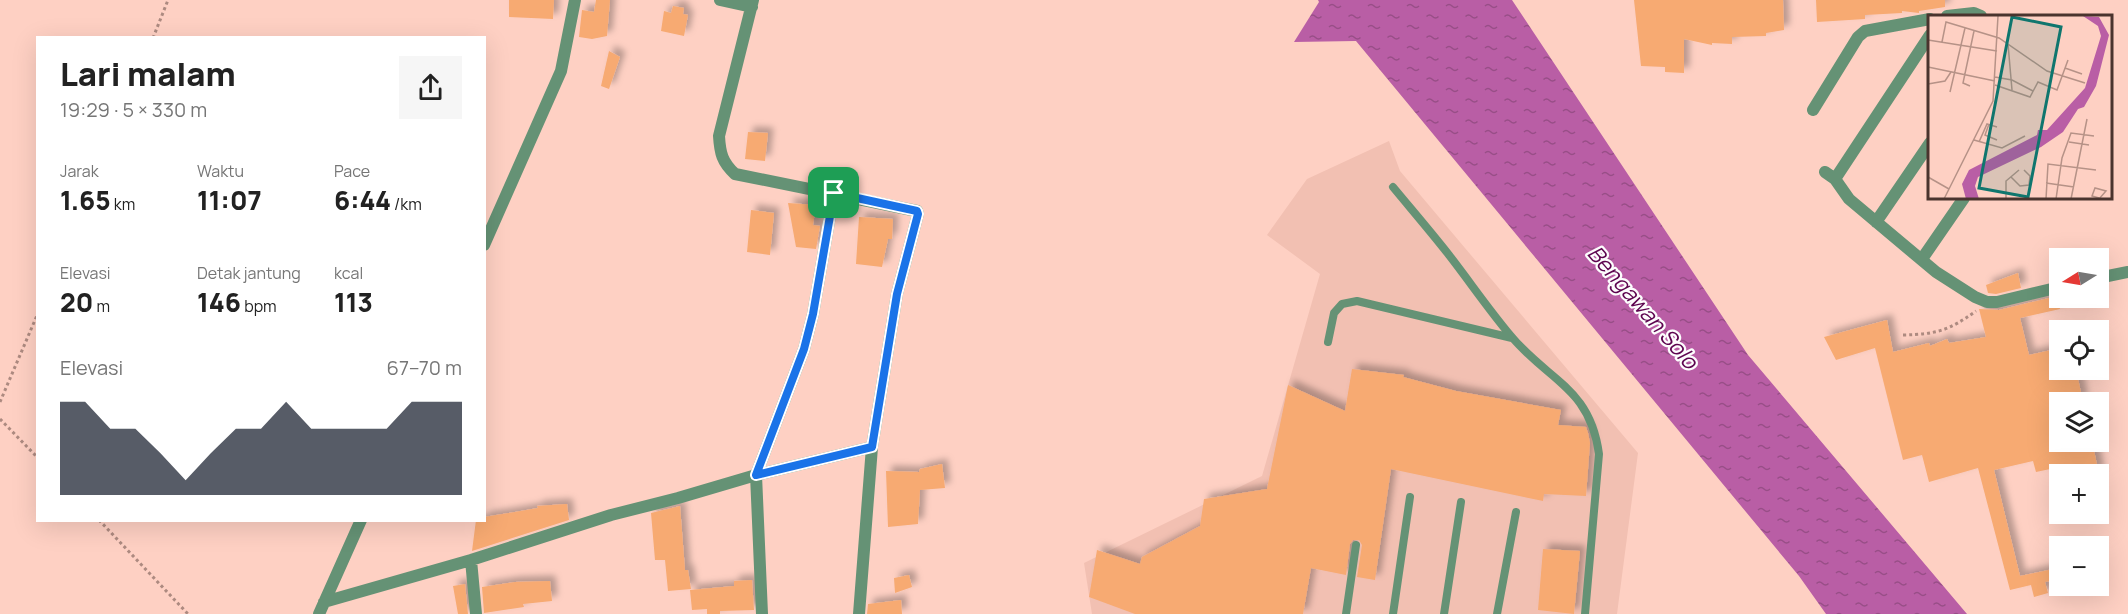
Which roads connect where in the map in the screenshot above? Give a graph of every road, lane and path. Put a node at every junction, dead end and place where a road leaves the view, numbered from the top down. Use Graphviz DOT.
graph roads {
  1 [pos="168,0"];
  2 [pos="575,0"];
  3 [pos="720,0"];
  4 [pos="753,3"];
  5 [pos="1956,15"];
  6 [pos="1979,15"];
  7 [pos="1928,19"];
  8 [pos="154,36"];
  9 [pos="1928,38"];
  10 [pos="1813,110"];
  11 [pos="1928,146"];
  12 [pos="1393,187"];
  13 [pos="834,193"];
  14 [pos="1963,200"];
  15 [pos="1876,222"];
  16 [pos="486,240"];
  17 [pos="1922,259"];
  18 [pos="2128,272"];
  19 [pos="2109,276"];
  20 [pos="2049,289"];
  21 [pos="1987,302"];
  22 [pos="36,318"];
  23 [pos="1903,335"];
  24 [pos="1512,338"];
  25 [pos="1328,342"];
  26 [pos="0,402"];
  27 [pos="0,419"];
  28 [pos="872,447"];
  29 [pos="36,456"];
  30 [pos="756,475"];
  31 [pos="1410,497"];
  32 [pos="1461,502"];
  33 [pos="1515,512"];
  34 [pos="101,522"];
  35 [pos="359,522"];
  36 [pos="1356,544"];
  37 [pos="471,560"];
  38 [pos="321,608"];
  39 [pos="188,614"];
  40 [pos="476,614"];
  41 [pos="762,614"];
  42 [pos="860,614"];
  43 [pos="1346,614"];
  44 [pos="1393,614"];
  45 [pos="1444,614"];
  46 [pos="1497,614"];
  47 [pos="1585,614"];
  1 -- 8 [label="path"];
  2 -- 16 [label="street"];
  3 -- 4 [label="street"];
  4 -- 13 [label="street"];
  5 -- 6 [label="street"];
  7 -- 10 [label="street"];
  9 -- 15 [label="street"];
  11 -- 15 [label="street"];
  12 -- 24 [label="lane"];
  13 -- 28 [label="street"];
  13 -- 30 [label="street"];
  14 -- 17 [label="street"];
  15 -- 17 [label="street"];
  17 -- 21 [label="street"];
  18 -- 19 [label="street"];
  20 -- 21 [label="street"];
  21 -- 23 [label="path"];
  22 -- 26 [label="path"];
  24 -- 25 [label="lane"];
  24 -- 47 [label="lane"];
  27 -- 29 [label="path"];
  28 -- 30 [label="street"];
  28 -- 42 [label="street"];
  30 -- 37 [label="street"];
  30 -- 41 [label="street"];
  31 -- 44 [label="lane"];
  32 -- 45 [label="lane"];
  33 -- 46 [label="lane"];
  34 -- 39 [label="path"];
  35 -- 38 [label="street"];
  36 -- 43 [label="lane"];
  37 -- 38 [label="street"];
  37 -- 40 [label="street"];
}
